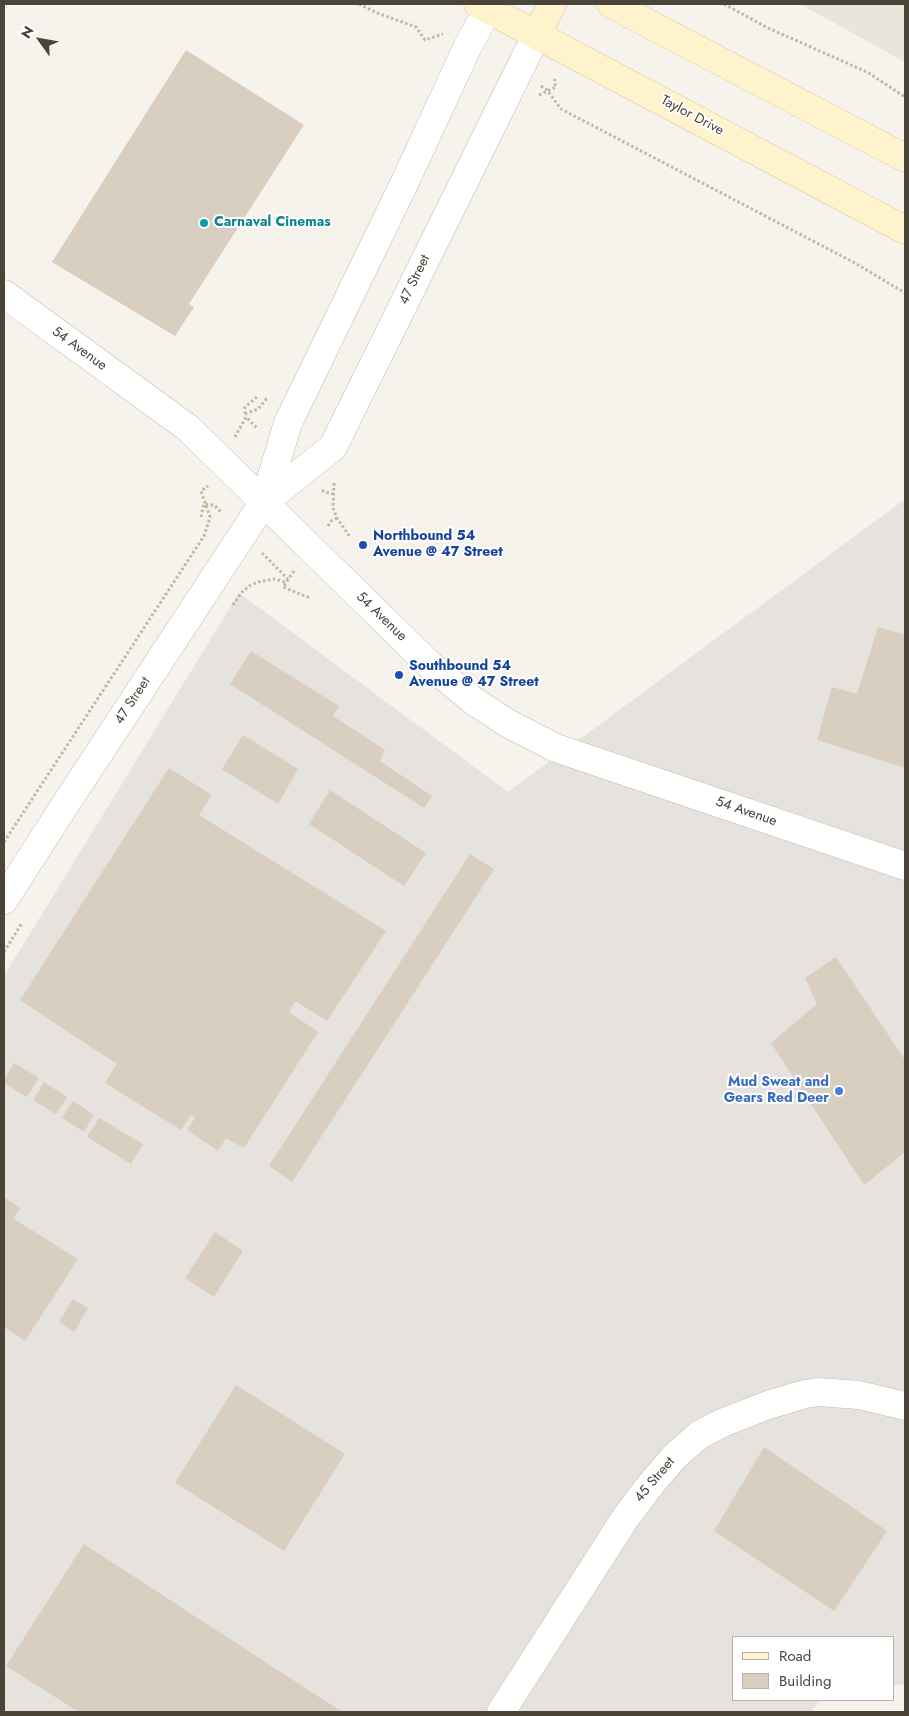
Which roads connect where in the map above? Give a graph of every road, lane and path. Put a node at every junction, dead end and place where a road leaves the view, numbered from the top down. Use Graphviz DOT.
graph roads {
  1 [pos="359,4"];
  2 [pos="552,4"];
  3 [pos="610,4"];
  4 [pos="724,4"];
  5 [pos="485,5"];
  6 [pos="537,34"];
  7 [pos="433,37"];
  8 [pos="554,82"];
  9 [pos="542,87"];
  10 [pos="547,90"];
  11 [pos="905,98"];
  12 [pos="905,158"];
  13 [pos="905,230"];
  14 [pos="905,293"];
  15 [pos="4,294"];
  16 [pos="258,396"];
  17 [pos="258,409"];
  18 [pos="335,477"];
  19 [pos="208,486"];
  20 [pos="264,502"];
  21 [pos="204,504"];
  22 [pos="214,505"];
  23 [pos="202,517"];
  24 [pos="350,537"];
  25 [pos="288,580"];
  26 [pos="310,598"];
  27 [pos="4,842"];
  28 [pos="905,866"];
  29 [pos="4,900"];
  30 [pos="905,1406"];
  31 [pos="501,1712"];
  1 -- 7 [label="path"];
  2 -- 6 [label="main road"];
  3 -- 12 [label="main road"];
  4 -- 11 [label="path"];
  5 -- 6 [label="main road, Taylor Drive"];
  5 -- 20 [label="street, 47 Street"];
  6 -- 13 [label="main road, Taylor Drive"];
  6 -- 20 [label="street, 47 Street"];
  8 -- 10 [label="path"];
  9 -- 10 [label="path"];
  10 -- 14 [label="path"];
  15 -- 20 [label="street, 54 Avenue"];
  16 -- 17 [label="path"];
  18 -- 24 [label="path"];
  19 -- 21 [label="path"];
  20 -- 28 [label="street, 54 Avenue"];
  20 -- 29 [label="street, 47 Street"];
  21 -- 22 [label="path"];
  21 -- 23 [label="path"];
  21 -- 27 [label="path"];
  25 -- 26 [label="path"];
  30 -- 31 [label="street, 45 Street"];
}
